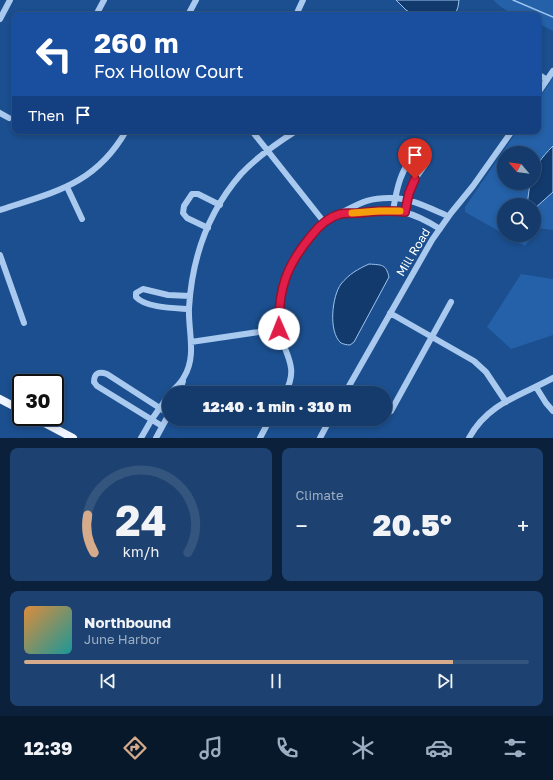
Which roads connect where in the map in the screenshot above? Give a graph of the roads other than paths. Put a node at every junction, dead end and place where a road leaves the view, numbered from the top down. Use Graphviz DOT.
graph roads {
  1 [pos="10,0"];
  2 [pos="104,0"];
  3 [pos="196,0"];
  4 [pos="303,0"];
  5 [pos="2,11"];
  6 [pos="98,12"];
  7 [pos="190,12"];
  8 [pos="297,12"];
  9 [pos="0,19"];
  10 [pos="553,71"];
  11 [pos="541,76"];
  12 [pos="547,80"];
  13 [pos="541,89"];
  14 [pos="0,113"];
  15 [pos="9,118"];
  16 [pos="124,134"];
  17 [pos="255,134"];
  18 [pos="292,134"];
  19 [pos="510,134"];
  20 [pos="268,150"];
  21 [pos="67,187"];
  22 [pos="395,198"];
  23 [pos="407,200"];
  24 [pos="220,205"];
  25 [pos="0,210"];
  26 [pos="393,210"];
  27 [pos="405,212"];
  28 [pos="340,214"];
  29 [pos="448,216"];
  30 [pos="82,219"];
  31 [pos="324,222"];
  32 [pos="208,228"];
  33 [pos="440,228"];
  34 [pos="0,255"];
  35 [pos="190,296"];
  36 [pos="451,302"];
  37 [pos="189,309"];
  38 [pos="390,314"];
  39 [pos="24,323"];
  40 [pos="279,329"];
  41 [pos="432,337"];
  42 [pos="190,342"];
  43 [pos="184,377"];
  44 [pos="553,378"];
  45 [pos="177,386"];
  46 [pos="181,386"];
  47 [pos="288,386"];
  48 [pos="349,386"];
  49 [pos="536,387"];
  50 [pos="0,399"];
  51 [pos="506,402"];
  52 [pos="162,404"];
  53 [pos="12,405"];
  54 [pos="159,408"];
  55 [pos="392,409"];
  56 [pos="162,410"];
  57 [pos="553,411"];
  58 [pos="152,419"];
  59 [pos="50,426"];
  60 [pos="162,426"];
  61 [pos="266,426"];
  62 [pos="326,426"];
  63 [pos="73,438"];
  64 [pos="141,438"];
  65 [pos="156,438"];
  66 [pos="260,438"];
  67 [pos="320,438"];
  68 [pos="469,438"];
  1 -- 5 [label="street"];
  2 -- 6 [label="street"];
  3 -- 7 [label="street"];
  4 -- 8 [label="street"];
  5 -- 9 [label="street"];
  10 -- 12 [label="street"];
  11 -- 12 [label="street"];
  12 -- 13 [label="street"];
  14 -- 15 [label="street"];
  16 -- 21 [label="street"];
  17 -- 20 [label="street"];
  18 -- 20 [label="street"];
  19 -- 29 [label="street, Mill Road"];
  20 -- 24 [label="street"];
  20 -- 31 [label="street"];
  21 -- 25 [label="street"];
  21 -- 30 [label="street"];
  22 -- 23 [label="street"];
  22 -- 23 [label="street"];
  22 -- 26 [label="street"];
  22 -- 28 [label="street"];
  23 -- 27 [label="street"];
  23 -- 29 [label="street"];
  24 -- 32 [label="street"];
  24 -- 32 [label="street"];
  26 -- 27 [label="street"];
  26 -- 28 [label="street"];
  27 -- 33 [label="street"];
  28 -- 31 [label="street"];
  29 -- 33 [label="street, Mill Road"];
  31 -- 40 [label="street"];
  32 -- 35 [label="street"];
  33 -- 38 [label="street, Mill Road"];
  34 -- 39 [label="street"];
  35 -- 37 [label="street"];
  35 -- 37 [label="street"];
  36 -- 41 [label="street"];
  37 -- 42 [label="street"];
  38 -- 41 [label="street"];
  38 -- 48 [label="street, Mill Road"];
  40 -- 42 [label="street"];
  40 -- 47 [label="street"];
  41 -- 51 [label="street"];
  41 -- 55 [label="street"];
  42 -- 43 [label="street"];
  43 -- 45 [label="street"];
  43 -- 46 [label="street"];
  44 -- 49 [label="street"];
  49 -- 51 [label="street"];
  49 -- 57 [label="street"];
  50 -- 53 [label="main road"];
  51 -- 68 [label="street"];
  52 -- 54 [label="street"];
  54 -- 56 [label="street"];
  54 -- 58 [label="street"];
  54 -- 58 [label="street"];
  58 -- 60 [label="street"];
  58 -- 64 [label="street"];
  59 -- 63 [label="main road"];
  60 -- 65 [label="street"];
  61 -- 66 [label="street"];
  62 -- 67 [label="street"];
}
